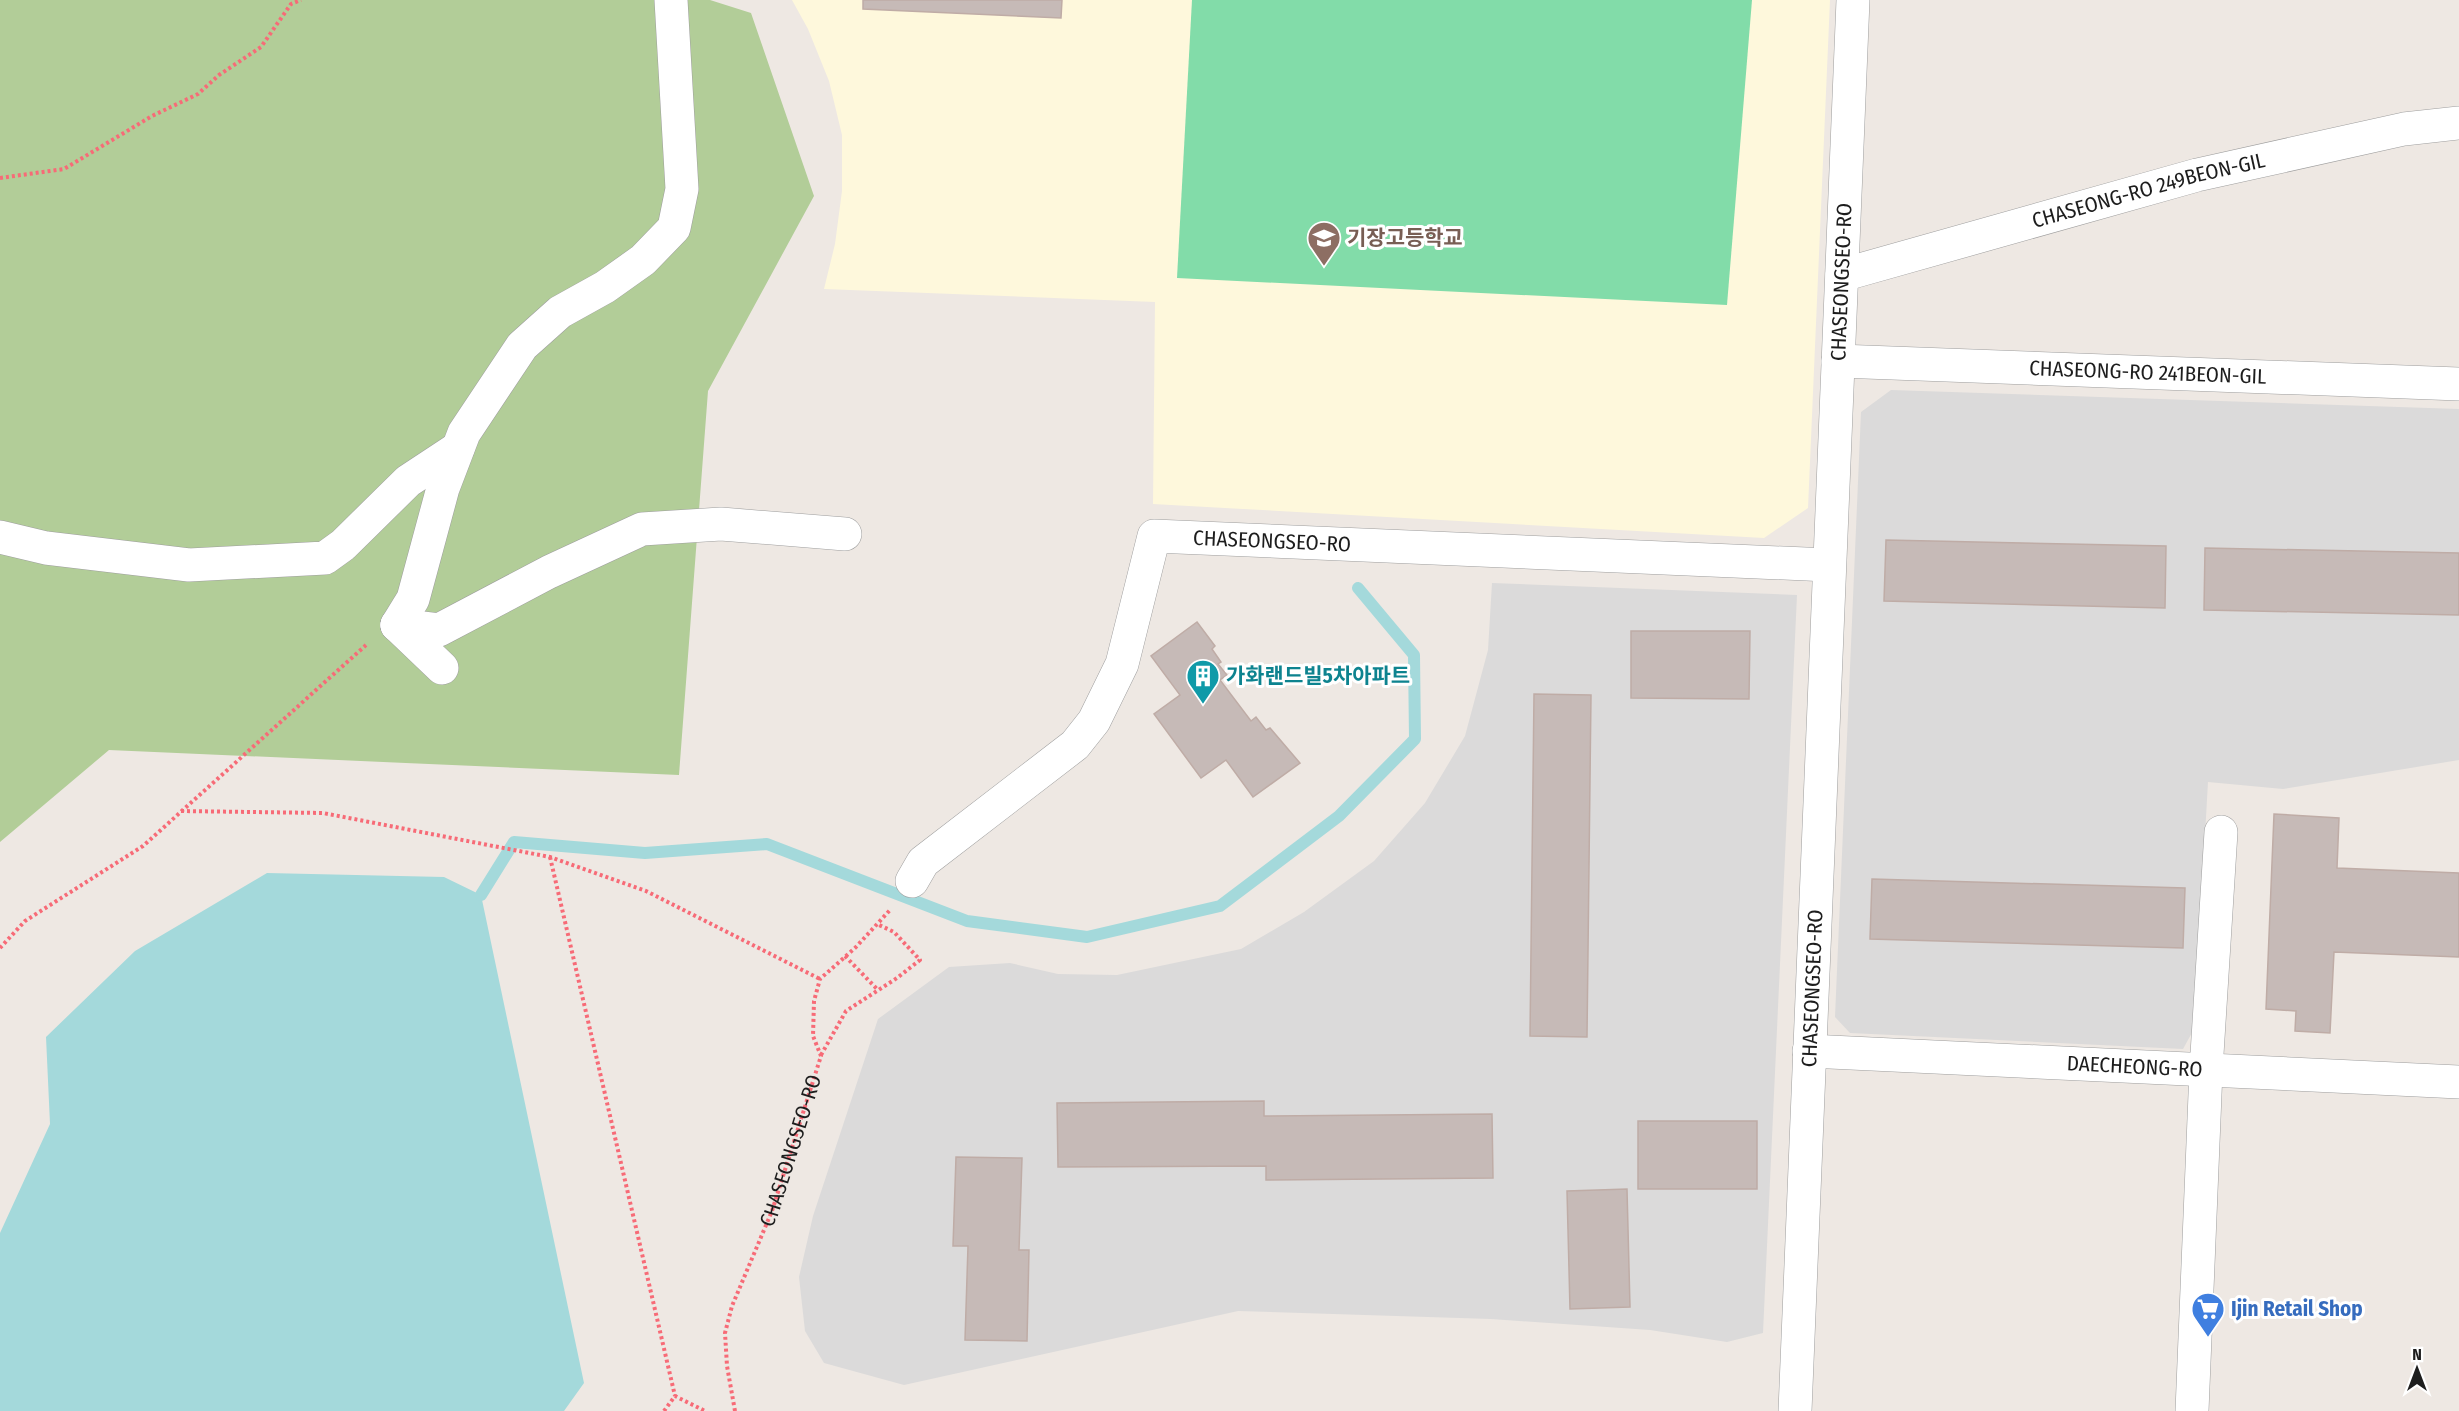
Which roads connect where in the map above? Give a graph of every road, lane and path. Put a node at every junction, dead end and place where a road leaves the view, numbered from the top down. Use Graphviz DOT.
graph roads {
  1 [pos="301,0"];
  2 [pos="671,0"];
  3 [pos="1853,0"];
  4 [pos="2459,123"];
  5 [pos="0,178"];
  6 [pos="1842,275"];
  7 [pos="1838,361"];
  8 [pos="2459,384"];
  9 [pos="458,448"];
  10 [pos="845,534"];
  11 [pos="0,537"];
  12 [pos="1829,565"];
  13 [pos="397,625"];
  14 [pos="442,668"];
  15 [pos="181,811"];
  16 [pos="2221,832"];
  17 [pos="550,857"];
  18 [pos="912,881"];
  19 [pos="888,913"];
  20 [pos="877,924"];
  21 [pos="0,948"];
  22 [pos="845,956"];
  23 [pos="820,979"];
  24 [pos="878,990"];
  25 [pos="1809,1051"];
  26 [pos="821,1056"];
  27 [pos="2206,1070"];
  28 [pos="2459,1082"];
  29 [pos="675,1396"];
  30 [pos="664,1411"];
  31 [pos="705,1411"];
  32 [pos="735,1411"];
  33 [pos="1795,1411"];
  34 [pos="2192,1411"];
  1 -- 5 [label="path"];
  2 -- 9 [label="street"];
  3 -- 6 [label="street, CHASEONGSEO-RO"];
  4 -- 6 [label="street, CHASEONG-RO 249BEON-GIL"];
  6 -- 7 [label="street, CHASEONGSEO-RO"];
  7 -- 8 [label="street, CHASEONG-RO 241BEON-GIL"];
  7 -- 12 [label="street, CHASEONGSEO-RO"];
  9 -- 11 [label="street"];
  9 -- 13 [label="street"];
  10 -- 13 [label="street"];
  12 -- 18 [label="street, CHASEONGSEO-RO"];
  12 -- 25 [label="street, CHASEONGSEO-RO"];
  13 -- 14 [label="street"];
  13 -- 15 [label="path"];
  15 -- 17 [label="path"];
  15 -- 21 [label="path"];
  16 -- 27 [label="street"];
  17 -- 23 [label="path"];
  17 -- 29 [label="path"];
  19 -- 20 [label="path"];
  20 -- 22 [label="path"];
  20 -- 24 [label="path"];
  22 -- 23 [label="path"];
  22 -- 24 [label="path"];
  23 -- 26 [label="path, CHASEONGSEO-RO"];
  24 -- 26 [label="path"];
  25 -- 27 [label="street, DAECHEONG-RO"];
  25 -- 33 [label="street, CHASEONGSEO-RO"];
  26 -- 32 [label="path, CHASEONGSEO-RO"];
  27 -- 28 [label="street, DAECHEONG-RO"];
  27 -- 34 [label="street"];
  29 -- 30 [label="path"];
  29 -- 31 [label="path"];
}
